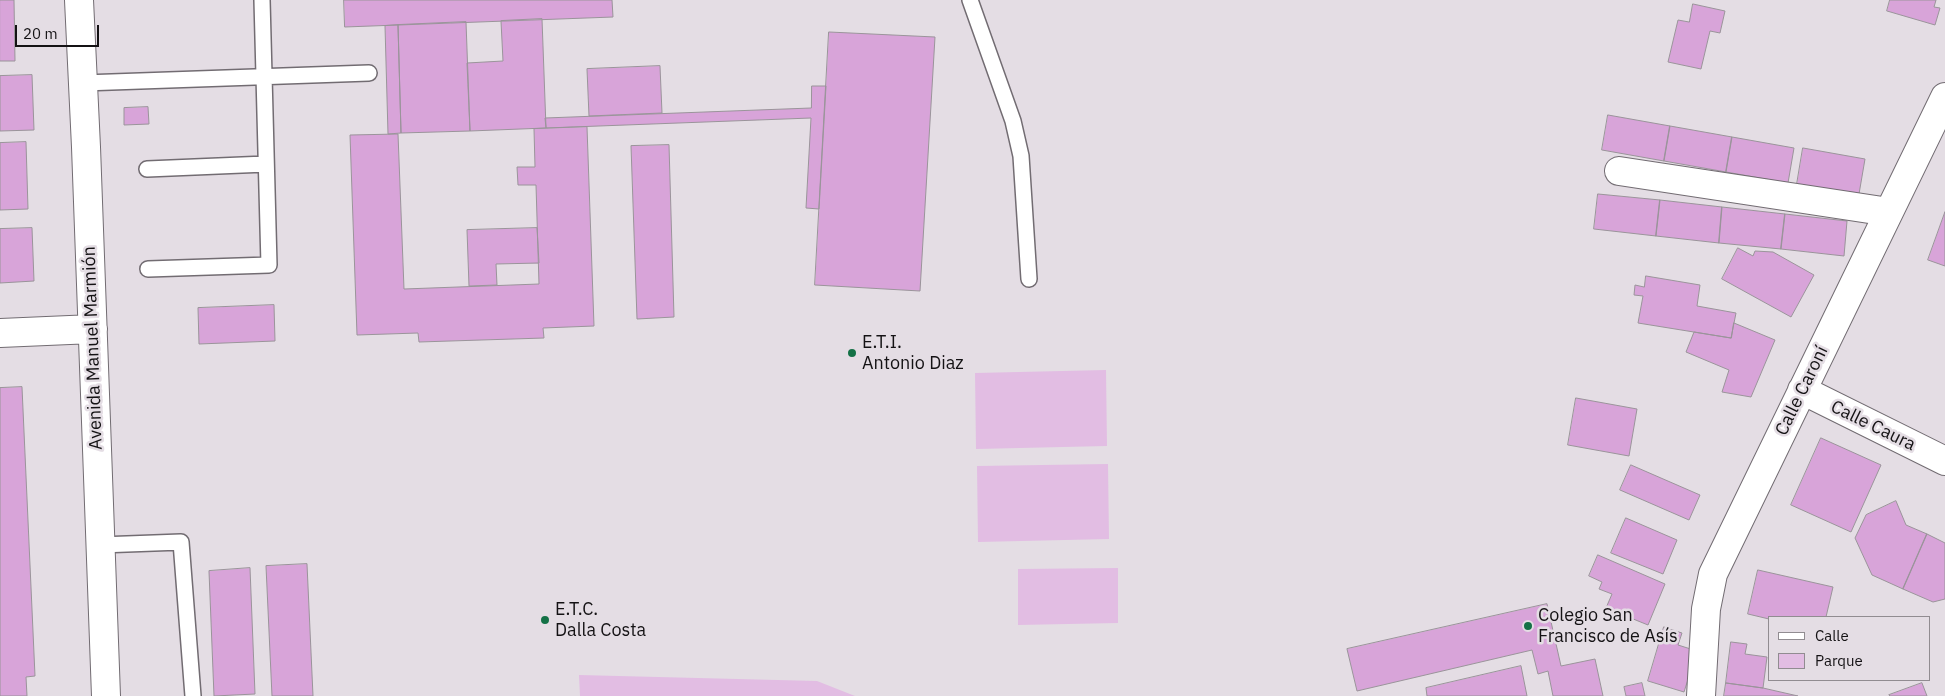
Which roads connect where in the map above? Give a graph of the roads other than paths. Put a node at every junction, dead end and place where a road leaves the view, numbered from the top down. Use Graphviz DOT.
graph roads {
  1 [pos="79,0"];
  2 [pos="262,0"];
  3 [pos="970,0"];
  4 [pos="369,73"];
  5 [pos="264,77"];
  6 [pos="83,83"];
  7 [pos="1942,111"];
  8 [pos="266,164"];
  9 [pos="147,169"];
  10 [pos="1619,172"];
  11 [pos="1889,212"];
  12 [pos="148,269"];
  13 [pos="1030,279"];
  14 [pos="93,329"];
  15 [pos="0,333"];
  16 [pos="1802,390"];
  17 [pos="1945,461"];
  18 [pos="100,545"];
  19 [pos="106,696"];
  20 [pos="193,696"];
  21 [pos="1701,696"];
  1 -- 6 [label="street, Avenida Manuel Marmión"];
  2 -- 5 [label="lane"];
  3 -- 13 [label="lane"];
  4 -- 5 [label="lane"];
  5 -- 6 [label="lane"];
  5 -- 8 [label="lane"];
  6 -- 14 [label="street, Avenida Manuel Marmión"];
  7 -- 11 [label="street, Calle Caroní"];
  8 -- 9 [label="lane"];
  8 -- 12 [label="lane"];
  10 -- 11 [label="street"];
  11 -- 16 [label="street, Calle Caroní"];
  14 -- 15 [label="street"];
  14 -- 18 [label="street, Avenida Manuel Marmión"];
  16 -- 17 [label="street, Calle Caura"];
  16 -- 21 [label="street, Calle Caroní"];
  18 -- 19 [label="street, Avenida Manuel Marmión"];
  18 -- 20 [label="lane"];
}
